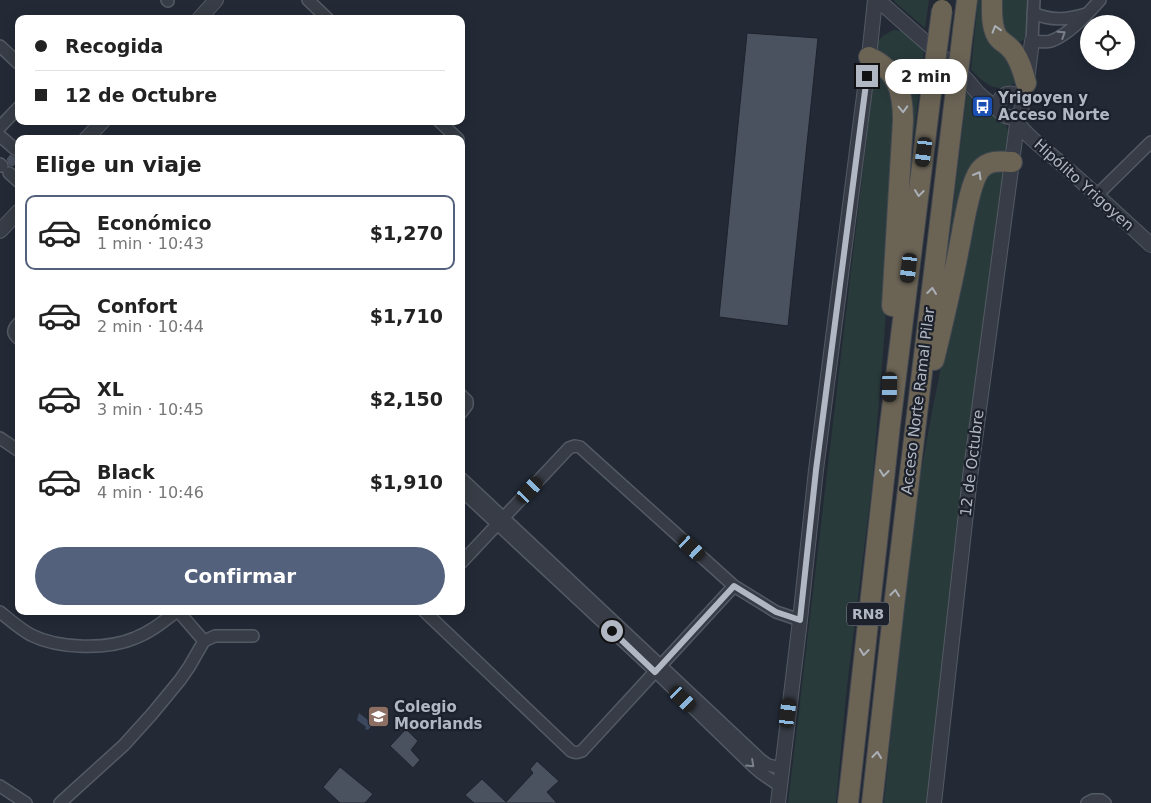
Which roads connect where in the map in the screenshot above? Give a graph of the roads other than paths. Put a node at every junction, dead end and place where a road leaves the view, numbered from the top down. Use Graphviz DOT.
graph roads {
  1 [pos="216,0"];
  2 [pos="308,0"];
  3 [pos="877,0"];
  4 [pos="967,0"];
  5 [pos="992,0"];
  6 [pos="1034,0"];
  7 [pos="1100,0"];
  8 [pos="942,5"];
  9 [pos="1033,12"];
  10 [pos="1088,13"];
  11 [pos="203,15"];
  12 [pos="324,15"];
  13 [pos="1032,41"];
  14 [pos="0,46"];
  15 [pos="869,57"];
  16 [pos="15,60"];
  17 [pos="965,78"];
  18 [pos="1017,87"];
  19 [pos="999,110"];
  20 [pos="15,111"];
  21 [pos="1016,121"];
  22 [pos="99,125"];
  23 [pos="443,125"];
  24 [pos="0,127"];
  25 [pos="90,135"];
  26 [pos="454,135"];
  27 [pos="0,136"];
  28 [pos="1151,142"];
  29 [pos="14,149"];
  30 [pos="1012,162"];
  31 [pos="4,168"];
  32 [pos="15,178"];
  33 [pos="1097,195"];
  34 [pos="15,215"];
  35 [pos="0,231"];
  36 [pos="1151,245"];
  37 [pos="890,425"];
  38 [pos="0,438"];
  39 [pos="913,443"];
  40 [pos="15,448"];
  41 [pos="465,482"];
  42 [pos="465,493"];
  43 [pos="501,521"];
  44 [pos="465,559"];
  45 [pos="734,586"];
  46 [pos="0,612"];
  47 [pos="172,615"];
  48 [pos="181,615"];
  49 [pos="428,615"];
  50 [pos="800,620"];
  51 [pos="253,636"];
  52 [pos="204,641"];
  53 [pos="658,668"];
  54 [pos="782,768"];
  55 [pos="0,786"];
  56 [pos="780,786"];
  57 [pos="1103,802"];
  58 [pos="26,803"];
  59 [pos="60,803"];
  60 [pos="778,803"];
  61 [pos="848,803"];
  62 [pos="872,803"];
  63 [pos="934,803"];
  64 [pos="1087,803"];
  1 -- 11 [label="street"];
  2 -- 12 [label="street"];
  3 -- 15 [label="street"];
  3 -- 17 [label="street"];
  39 -- 4 [label="highway, Acceso Norte Ramal Pilar / RN8, one-way, bridge"];
  18 -- 5 [label="highway, one-way"];
  6 -- 9 [label="street"];
  7 -- 10 [label="street"];
  8 -- 37 [label="highway, Acceso Norte Ramal Pilar / RN8, one-way, bridge"];
  9 -- 10 [label="street"];
  9 -- 13 [label="street"];
  13 -- 10 [label="street, one-way"];
  13 -- 18 [label="street"];
  13 -- 18 [label="street"];
  14 -- 16 [label="street"];
  15 -- 37 [label="highway, one-way"];
  15 -- 50 [label="street"];
  17 -- 18 [label="street"];
  17 -- 19 [label="street"];
  18 -- 19 [label="street"];
  18 -- 21 [label="street, 12 de Octubre"];
  19 -- 21 [label="street, Hipólito Yrigoyen"];
  20 -- 24 [label="street"];
  21 -- 30 [label="street, 12 de Octubre"];
  21 -- 33 [label="street, Hipólito Yrigoyen"];
  22 -- 25 [label="street"];
  23 -- 26 [label="street"];
  27 -- 29 [label="street"];
  28 -- 33 [label="street"];
  39 -- 30 [label="highway, one-way"];
  30 -- 63 [label="street, 12 de Octubre"];
  31 -- 32 [label="street"];
  33 -- 36 [label="street, Hipólito Yrigoyen"];
  34 -- 35 [label="street"];
  37 -- 61 [label="highway, Acceso Norte Ramal Pilar / RN8, one-way"];
  38 -- 40 [label="street"];
  62 -- 39 [label="highway, Acceso Norte Ramal Pilar / RN8, one-way"];
  41 -- 43 [label="street"];
  42 -- 43 [label="street"];
  43 -- 44 [label="street"];
  43 -- 45 [label="street"];
  43 -- 53 [label="street"];
  45 -- 50 [label="street"];
  45 -- 53 [label="street"];
  46 -- 47 [label="street"];
  48 -- 52 [label="street"];
  49 -- 53 [label="street"];
  50 -- 54 [label="street"];
  51 -- 52 [label="street"];
  52 -- 59 [label="street"];
  53 -- 54 [label="street"];
  53 -- 56 [label="street, one-way"];
  54 -- 56 [label="street"];
  55 -- 58 [label="street"];
  56 -- 60 [label="street"];
  57 -- 64 [label="street"];
}
